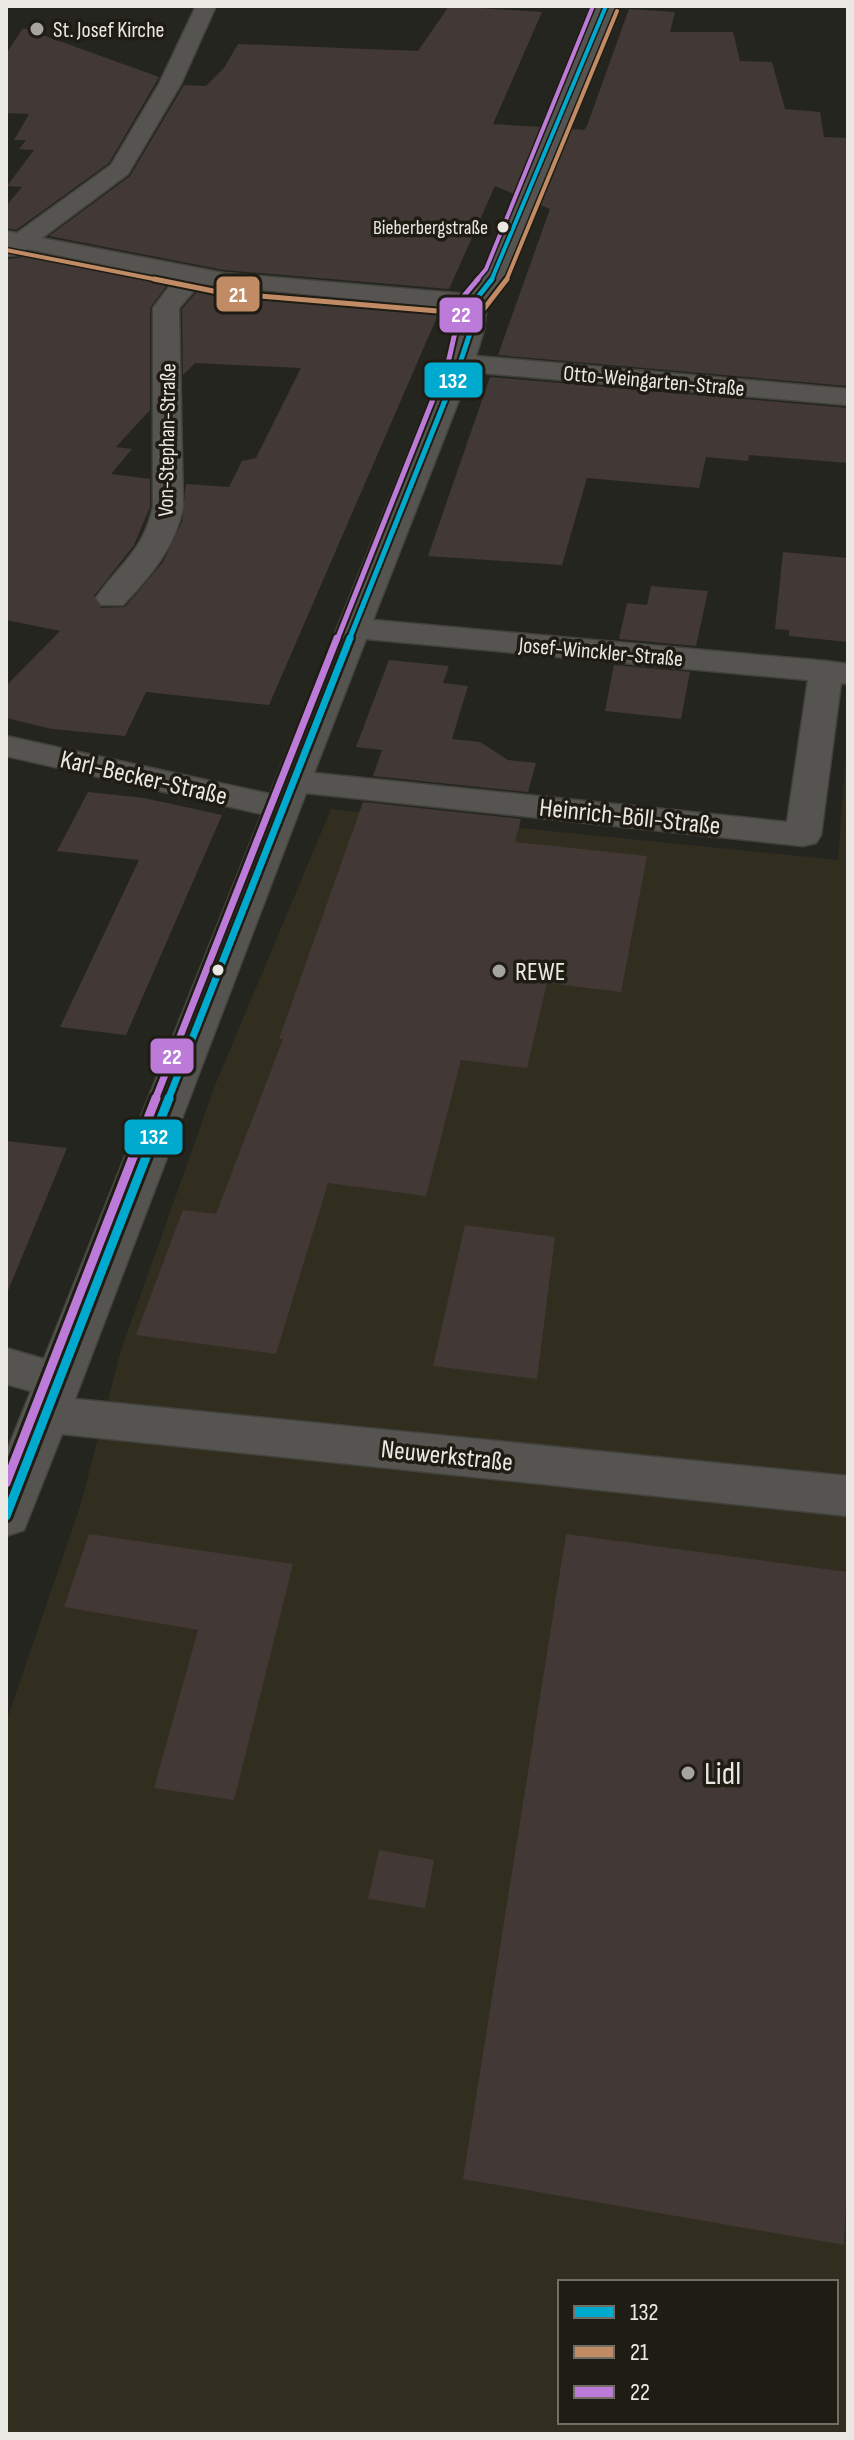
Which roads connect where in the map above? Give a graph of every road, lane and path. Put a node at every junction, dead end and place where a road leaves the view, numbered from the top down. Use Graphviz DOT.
graph roads {
  1 [pos="206,6"];
  2 [pos="606,6"];
  3 [pos="11,244"];
  4 [pos="194,276"];
  5 [pos="474,302"];
  6 [pos="460,363"];
  7 [pos="848,397"];
  8 [pos="112,598"];
  9 [pos="354,628"];
  10 [pos="837,672"];
  11 [pos="6,746"];
  12 [pos="287,794"];
  13 [pos="6,1366"];
  14 [pos="53,1398"];
  15 [pos="848,1496"];
  16 [pos="6,1516"];
  1 -- 3 [label="street"];
  2 -- 5 [label="street"];
  3 -- 4 [label="street"];
  4 -- 5 [label="street"];
  4 -- 8 [label="street, Von-Stephan-Straße"];
  5 -- 6 [label="street"];
  6 -- 7 [label="street, Otto-Weingarten-Straße"];
  6 -- 9 [label="street"];
  9 -- 10 [label="street, Josef-Winckler-Straße"];
  9 -- 12 [label="street"];
  10 -- 12 [label="street, Heinrich-Böll-Straße"];
  11 -- 12 [label="street, Karl-Becker-Straße"];
  12 -- 14 [label="street"];
  13 -- 14 [label="street, Neuwerkstraße"];
  14 -- 15 [label="street, Neuwerkstraße"];
  14 -- 16 [label="street"];
}
